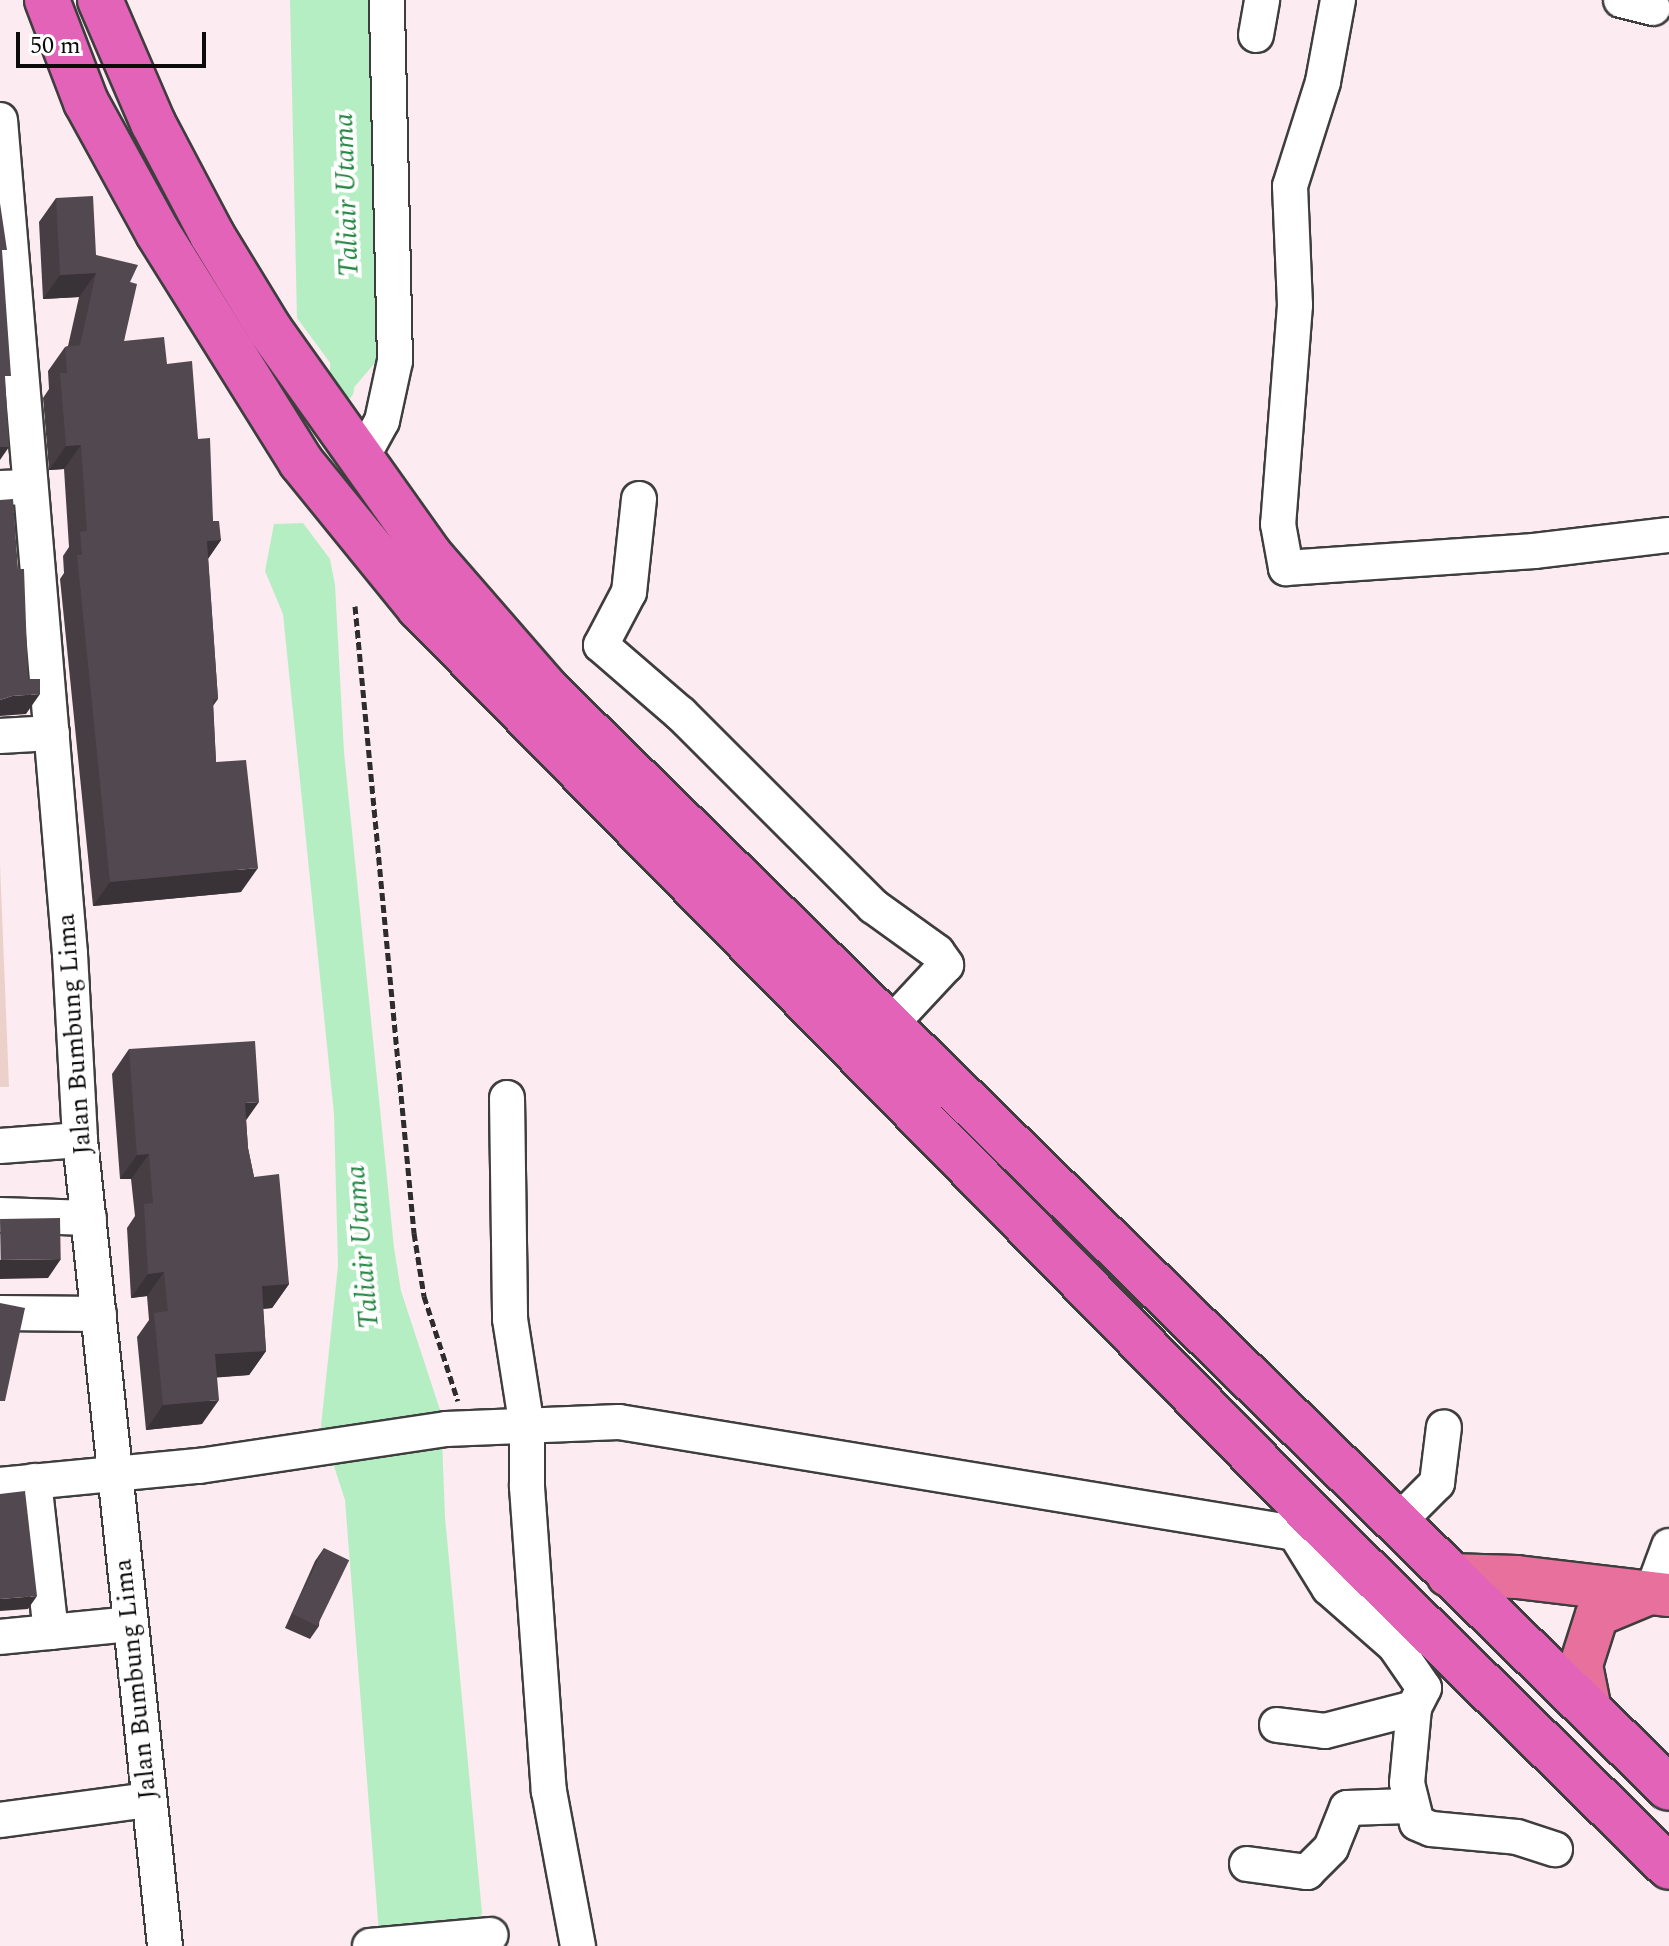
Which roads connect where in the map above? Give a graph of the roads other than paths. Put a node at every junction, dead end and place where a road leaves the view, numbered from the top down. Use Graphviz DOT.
graph roads {
  1 [pos="47,0"];
  2 [pos="100,0"];
  3 [pos="387,0"];
  4 [pos="1262,0"];
  5 [pos="1338,0"];
  6 [pos="1256,35"];
  7 [pos="0,120"];
  8 [pos="2,163"];
  9 [pos="355,450"];
  10 [pos="15,488"];
  11 [pos="639,499"];
  12 [pos="1669,535"];
  13 [pos="52,733"];
  14 [pos="0,736"];
  15 [pos="898,1016"];
  16 [pos="507,1098"];
  17 [pos="80,1140"];
  18 [pos="0,1146"];
  19 [pos="0,1215"];
  20 [pos="89,1218"];
  21 [pos="0,1313"];
  22 [pos="99,1314"];
  23 [pos="527,1427"];
  24 [pos="1444,1427"];
  25 [pos="115,1473"];
  26 [pos="34,1481"];
  27 [pos="0,1485"];
  28 [pos="1399,1521"];
  29 [pos="1304,1525"];
  30 [pos="1669,1546"];
  31 [pos="1448,1575"];
  32 [pos="1660,1593"];
  33 [pos="130,1624"];
  34 [pos="51,1632"];
  35 [pos="0,1637"];
  36 [pos="1589,1705"];
  37 [pos="1414,1708"];
  38 [pos="1277,1725"];
  39 [pos="1669,1788"];
  40 [pos="148,1800"];
  41 [pos="1409,1806"];
  42 [pos="0,1820"];
  43 [pos="1555,1849"];
  44 [pos="1247,1864"];
  45 [pos="1669,1867"];
  46 [pos="484,1935"];
  47 [pos="165,1946"];
  48 [pos="370,1946"];
  49 [pos="578,1946"];
  1 -- 29 [label="highway"];
  2 -- 9 [label="highway"];
  3 -- 9 [label="street"];
  4 -- 6 [label="street"];
  5 -- 12 [label="street"];
  7 -- 8 [label="street, Jalan Bumbung Lima"];
  8 -- 10 [label="street, Jalan Bumbung Lima"];
  9 -- 15 [label="highway"];
  10 -- 13 [label="street, Jalan Bumbung Lima"];
  11 -- 15 [label="street"];
  13 -- 14 [label="street"];
  13 -- 17 [label="street, Jalan Bumbung Lima"];
  15 -- 28 [label="highway"];
  16 -- 23 [label="street"];
  17 -- 18 [label="street"];
  17 -- 20 [label="street, Jalan Bumbung Lima"];
  19 -- 20 [label="street"];
  20 -- 22 [label="street, Jalan Bumbung Lima"];
  21 -- 22 [label="street"];
  22 -- 25 [label="street, Jalan Bumbung Lima"];
  23 -- 25 [label="street"];
  23 -- 29 [label="street"];
  23 -- 49 [label="street"];
  24 -- 28 [label="street"];
  25 -- 26 [label="street"];
  25 -- 33 [label="street, Jalan Bumbung Lima"];
  26 -- 27 [label="street"];
  26 -- 34 [label="street"];
  28 -- 31 [label="highway"];
  29 -- 37 [label="street"];
  29 -- 45 [label="highway"];
  30 -- 32 [label="street"];
  31 -- 32 [label="main road"];
  31 -- 36 [label="highway"];
  32 -- 36 [label="main road"];
  33 -- 34 [label="street"];
  33 -- 40 [label="street, Jalan Bumbung Lima"];
  34 -- 35 [label="street"];
  36 -- 39 [label="highway"];
  37 -- 38 [label="street"];
  37 -- 41 [label="street"];
  40 -- 42 [label="street"];
  40 -- 47 [label="street, Jalan Bumbung Lima"];
  41 -- 43 [label="street"];
  41 -- 44 [label="street"];
  46 -- 48 [label="street"];
}
